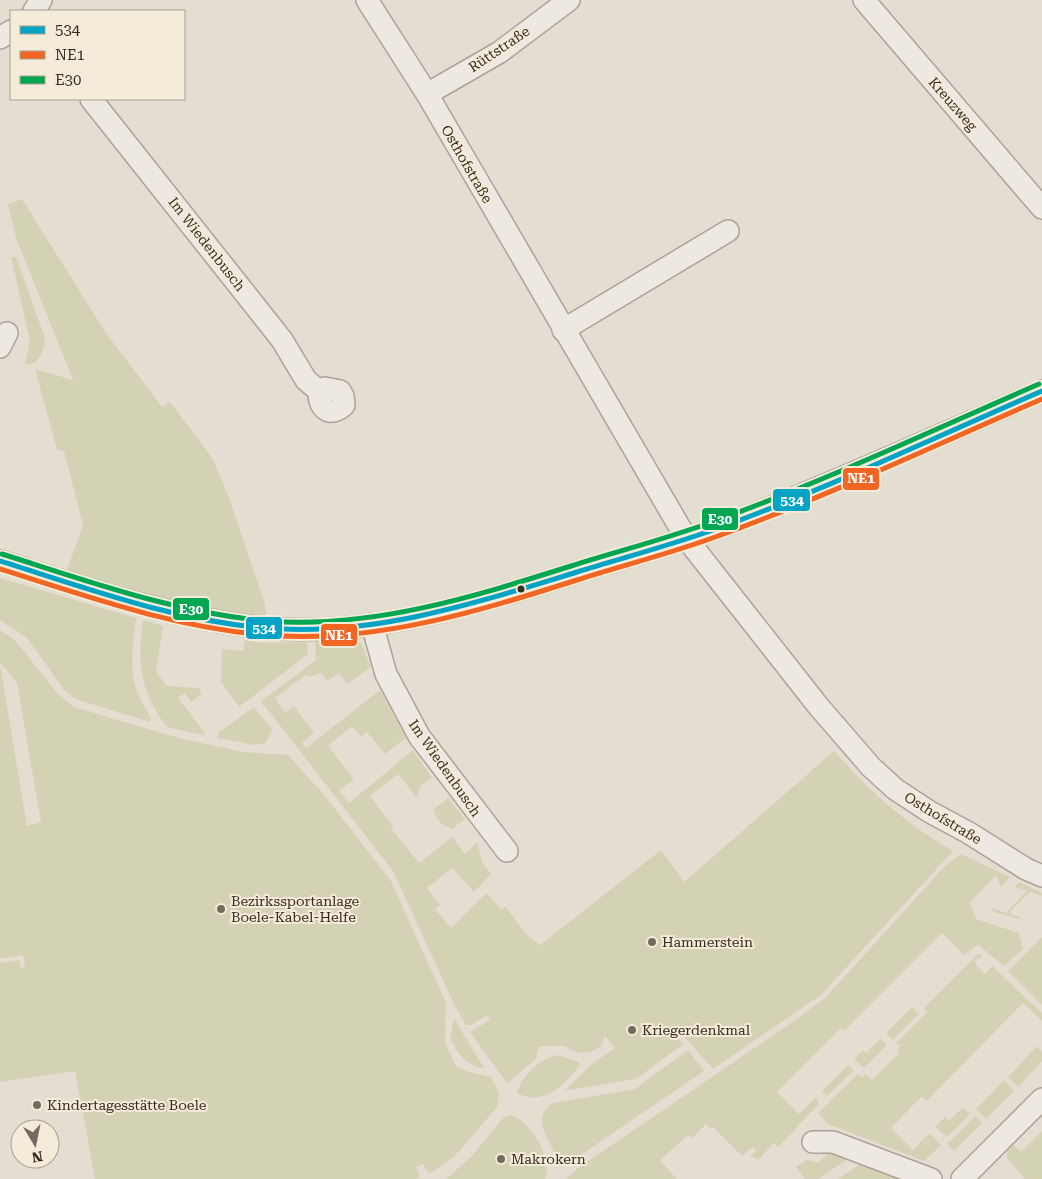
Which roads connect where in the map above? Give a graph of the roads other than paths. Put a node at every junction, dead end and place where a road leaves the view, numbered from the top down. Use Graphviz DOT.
graph roads {
  1 [pos="367,0"];
  2 [pos="569,0"];
  3 [pos="864,0"];
  4 [pos="427,94"];
  5 [pos="92,100"];
  6 [pos="1042,208"];
  7 [pos="728,231"];
  8 [pos="563,330"];
  9 [pos="319,390"];
  10 [pos="1042,391"];
  11 [pos="686,538"];
  12 [pos="0,562"];
  13 [pos="372,624"];
  14 [pos="507,851"];
  15 [pos="1042,876"];
  16 [pos="1042,1099"];
  17 [pos="813,1142"];
  18 [pos="931,1179"];
  19 [pos="962,1179"];
  1 -- 4 [label="street, Osthofstraße"];
  2 -- 4 [label="street, Rüttstraße"];
  3 -- 6 [label="street, Kreuzweg"];
  4 -- 8 [label="street, Osthofstraße"];
  5 -- 9 [label="street, Im Wiedenbusch"];
  7 -- 8 [label="street"];
  8 -- 11 [label="street, Osthofstraße"];
  10 -- 11 [label="street"];
  11 -- 13 [label="street"];
  11 -- 15 [label="street, Osthofstraße"];
  12 -- 13 [label="street"];
  13 -- 14 [label="street, Im Wiedenbusch"];
  16 -- 19 [label="street"];
  17 -- 18 [label="street"];
}
